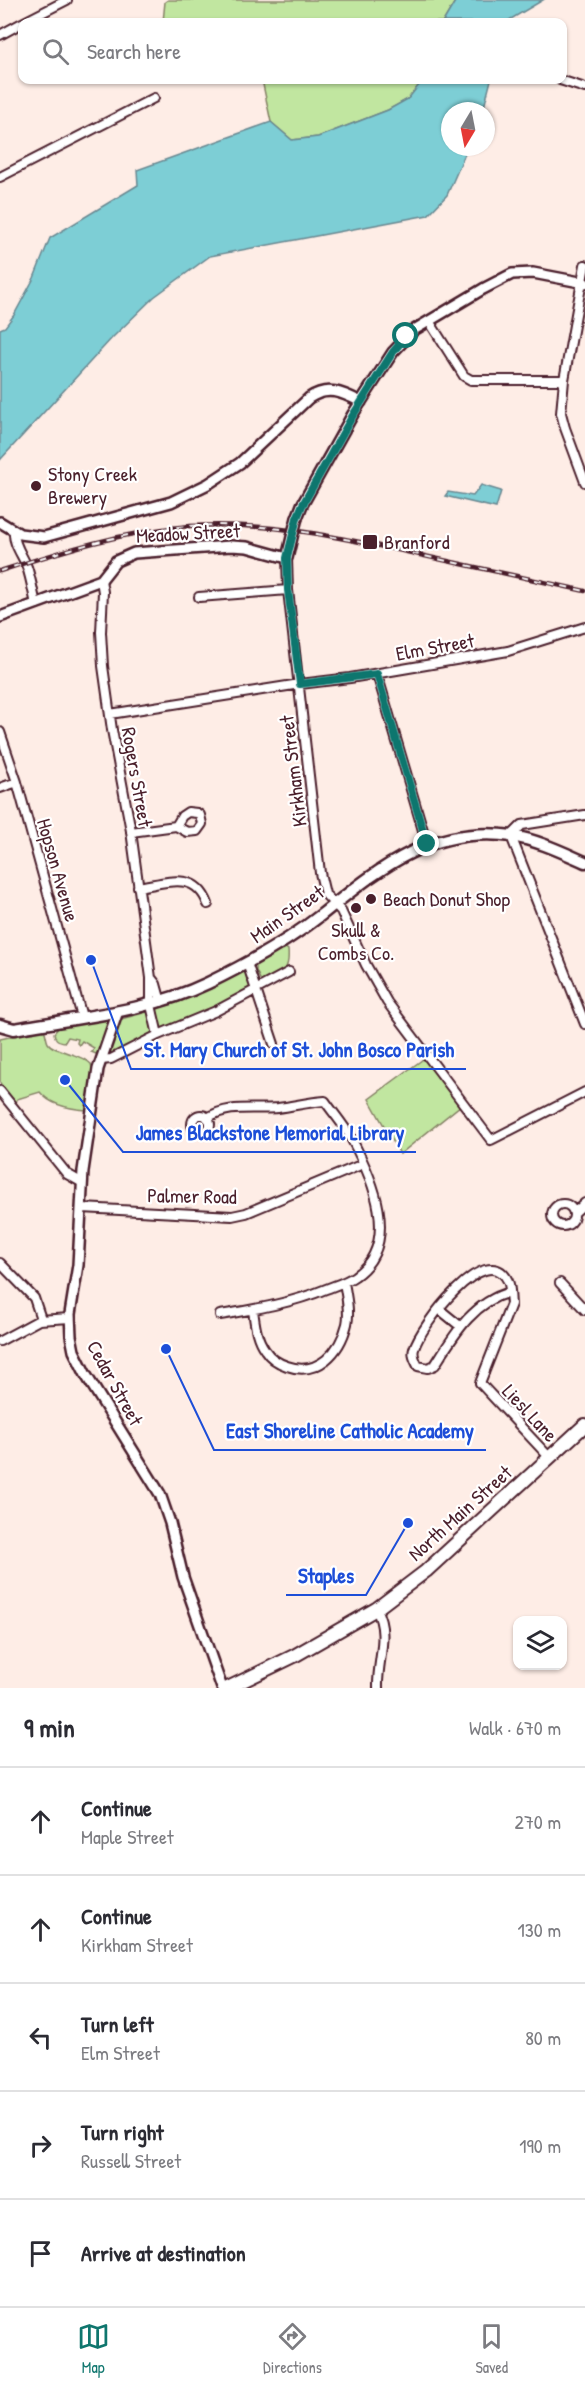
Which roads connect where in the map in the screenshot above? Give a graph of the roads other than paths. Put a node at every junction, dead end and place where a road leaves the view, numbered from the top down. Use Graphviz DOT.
graph roads {
  1 [pos="67,0"];
  2 [pos="33,18"];
  3 [pos="18,26"];
  4 [pos="0,35"];
  5 [pos="567,82"];
  6 [pos="585,88"];
  7 [pos="154,98"];
  8 [pos="0,177"];
  9 [pos="585,265"];
  10 [pos="583,282"];
  11 [pos="429,321"];
  12 [pos="564,380"];
  13 [pos="361,402"];
  14 [pos="585,482"];
  15 [pos="0,522"];
  16 [pos="14,532"];
  17 [pos="287,558"];
  18 [pos="101,580"];
  19 [pos="288,590"];
  20 [pos="199,597"];
  21 [pos="36,604"];
  22 [pos="0,617"];
  23 [pos="585,627"];
  24 [pos="377,674"];
  25 [pos="300,684"];
  26 [pos="110,714"];
  27 [pos="0,732"];
  28 [pos="17,782"];
  29 [pos="0,788"];
  30 [pos="585,815"];
  31 [pos="176,826"];
  32 [pos="131,832"];
  33 [pos="511,836"];
  34 [pos="427,844"];
  35 [pos="585,862"];
  36 [pos="138,887"];
  37 [pos="208,904"];
  38 [pos="334,904"];
  39 [pos="247,963"];
  40 [pos="289,972"];
  41 [pos="257,990"];
  42 [pos="156,1004"];
  43 [pos="118,1011"];
  44 [pos="81,1017"];
  45 [pos="585,1024"];
  46 [pos="0,1025"];
  47 [pos="14,1029"];
  48 [pos="0,1032"];
  49 [pos="158,1035"];
  50 [pos="274,1044"];
  51 [pos="101,1060"];
  52 [pos="0,1091"];
  53 [pos="585,1092"];
  54 [pos="207,1118"];
  55 [pos="363,1164"];
  56 [pos="81,1182"];
  57 [pos="585,1203"];
  58 [pos="82,1208"];
  59 [pos="574,1213"];
  60 [pos="0,1263"];
  61 [pos="344,1282"];
  62 [pos="561,1283"];
  63 [pos="510,1292"];
  64 [pos="439,1309"];
  65 [pos="254,1310"];
  66 [pos="585,1310"];
  67 [pos="220,1315"];
  68 [pos="70,1318"];
  69 [pos="41,1319"];
  70 [pos="460,1326"];
  71 [pos="0,1341"];
  72 [pos="585,1425"];
  73 [pos="550,1458"];
  74 [pos="376,1609"];
  75 [pos="222,1688"];
  76 [pos="228,1688"];
  77 [pos="378,1688"];
  1 -- 2 [label="street"];
  3 -- 4 [label="street"];
  5 -- 6 [label="street"];
  7 -- 8 [label="street"];
  9 -- 10 [label="street"];
  10 -- 11 [label="street"];
  10 -- 12 [label="street"];
  11 -- 12 [label="street"];
  11 -- 13 [label="street"];
  12 -- 14 [label="street"];
  13 -- 16 [label="street"];
  13 -- 17 [label="street, bridge"];
  15 -- 16 [label="street"];
  16 -- 21 [label="street"];
  17 -- 18 [label="street, Meadow Street"];
  17 -- 19 [label="street, Kirkham Street"];
  18 -- 21 [label="street, Meadow Street"];
  18 -- 26 [label="street, Rogers Street"];
  19 -- 20 [label="street"];
  19 -- 25 [label="street, Kirkham Street"];
  21 -- 22 [label="street, Meadow Street"];
  23 -- 24 [label="street, Elm Street"];
  24 -- 25 [label="street, Elm Street"];
  24 -- 34 [label="street"];
  25 -- 26 [label="street, Elm Street"];
  25 -- 38 [label="street, Kirkham Street"];
  26 -- 32 [label="street, Rogers Street"];
  27 -- 28 [label="street, Hopson Avenue"];
  28 -- 29 [label="street"];
  28 -- 44 [label="street, Hopson Avenue"];
  30 -- 33 [label="street"];
  31 -- 32 [label="street"];
  32 -- 36 [label="street, Rogers Street"];
  33 -- 34 [label="main road, Main Street"];
  33 -- 35 [label="main road, Main Street"];
  33 -- 45 [label="street"];
  34 -- 38 [label="main road, Main Street"];
  36 -- 37 [label="street"];
  36 -- 42 [label="street, Rogers Street"];
  38 -- 39 [label="main road, Main Street"];
  38 -- 53 [label="street, Kirkham Street"];
  39 -- 41 [label="street"];
  39 -- 42 [label="main road, Main Street"];
  40 -- 41 [label="street"];
  41 -- 49 [label="street"];
  41 -- 50 [label="street"];
  42 -- 43 [label="main road, Main Street"];
  42 -- 49 [label="street, Rogers Street"];
  43 -- 44 [label="main road, Main Street"];
  43 -- 51 [label="street, Cedar Street"];
  44 -- 47 [label="main road, Main Street"];
  46 -- 47 [label="main road"];
  47 -- 48 [label="street, Main Street"];
  49 -- 51 [label="street"];
  51 -- 56 [label="street, Cedar Street"];
  52 -- 56 [label="street"];
  54 -- 55 [label="street"];
  55 -- 58 [label="street, Palmer Road"];
  55 -- 61 [label="street"];
  56 -- 58 [label="street, Cedar Street"];
  57 -- 59 [label="street"];
  58 -- 68 [label="street, Cedar Street"];
  60 -- 69 [label="street"];
  61 -- 65 [label="street"];
  61 -- 65 [label="street"];
  62 -- 66 [label="street"];
  63 -- 64 [label="street"];
  63 -- 70 [label="street"];
  63 -- 73 [label="street, Liesl Lane"];
  64 -- 70 [label="street"];
  64 -- 70 [label="street"];
  65 -- 67 [label="street"];
  68 -- 69 [label="street"];
  68 -- 75 [label="street, Cedar Street"];
  69 -- 71 [label="street"];
  72 -- 73 [label="main road, North Main Street"];
  73 -- 74 [label="main road, North Main Street"];
  74 -- 76 [label="main road, North Main Street"];
  74 -- 77 [label="street"];
}
